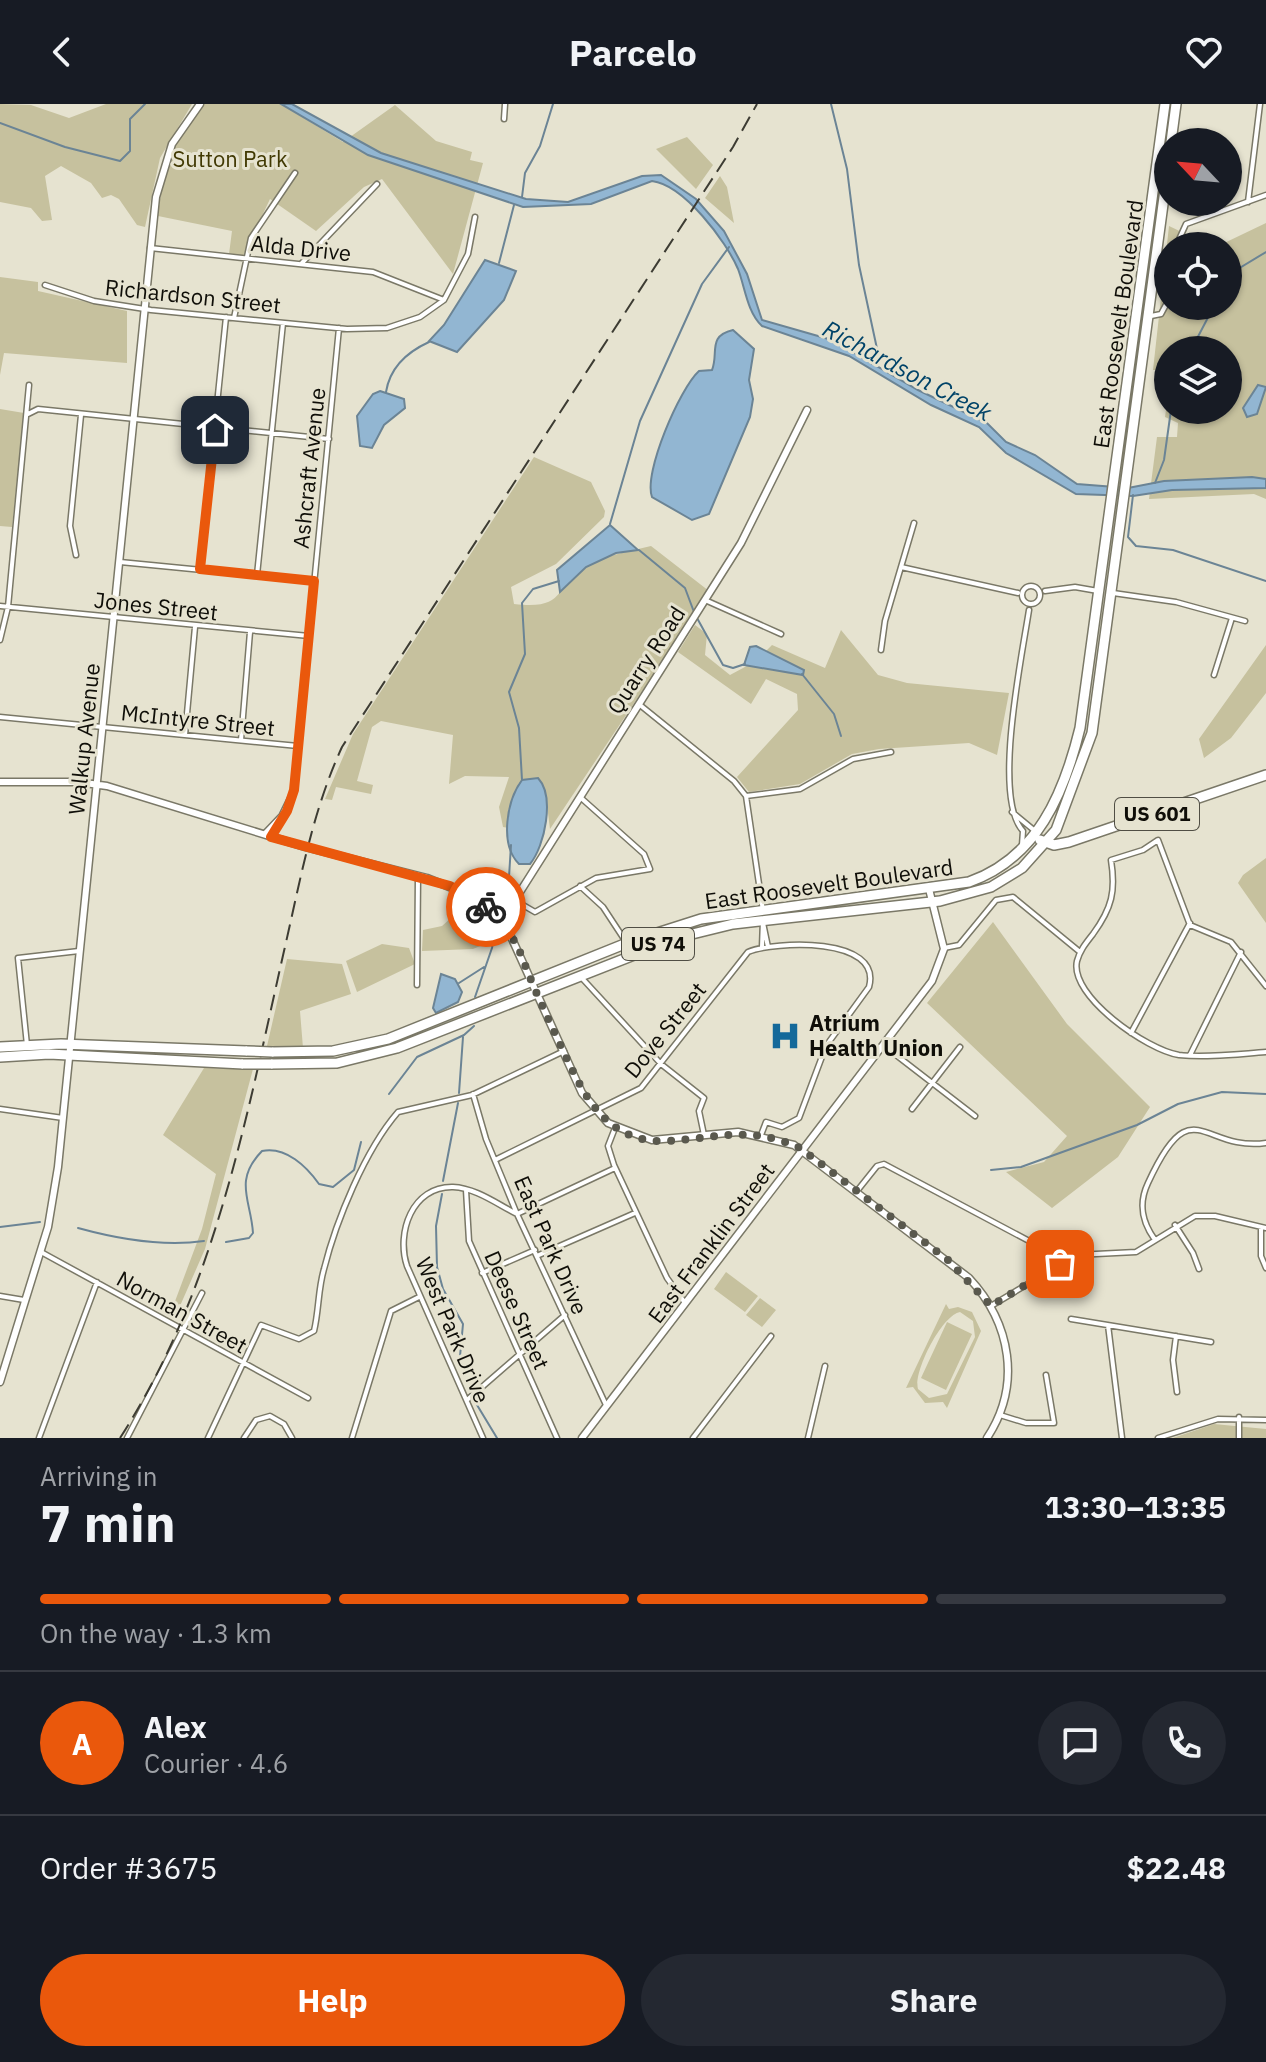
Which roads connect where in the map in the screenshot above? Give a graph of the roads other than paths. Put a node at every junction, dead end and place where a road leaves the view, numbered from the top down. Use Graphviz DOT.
graph roads {
  1 [pos="200,104"];
  2 [pos="505,104"];
  3 [pos="1165,104"];
  4 [pos="1176,104"];
  5 [pos="1260,104"];
  6 [pos="504,119"];
  7 [pos="1173,128"];
  8 [pos="295,173"];
  9 [pos="377,184"];
  10 [pos="1266,195"];
  11 [pos="1248,202"];
  12 [pos="1161,216"];
  13 [pos="475,217"];
  14 [pos="1182,232"];
  15 [pos="1147,235"];
  16 [pos="150,248"];
  17 [pos="244,258"];
  18 [pos="302,263"];
  19 [pos="45,285"];
  20 [pos="444,300"];
  21 [pos="144,308"];
  22 [pos="1154,315"];
  23 [pos="1148,316"];
  24 [pos="226,317"];
  25 [pos="1137,317"];
  26 [pos="234,318"];
  27 [pos="283,322"];
  28 [pos="339,328"];
  29 [pos="29,385"];
  30 [pos="1137,396"];
  31 [pos="807,410"];
  32 [pos="28,414"];
  33 [pos="81,415"];
  34 [pos="133,419"];
  35 [pos="215,427"];
  36 [pos="272,432"];
  37 [pos="329,439"];
  38 [pos="1122,470"];
  39 [pos="1116,510"];
  40 [pos="914,523"];
  41 [pos="76,555"];
  42 [pos="120,562"];
  43 [pos="901,567"];
  44 [pos="200,569"];
  45 [pos="257,575"];
  46 [pos="314,581"];
  47 [pos="1041,592"];
  48 [pos="1106,592"];
  49 [pos="1020,594"];
  50 [pos="705,600"];
  51 [pos="1030,603"];
  52 [pos="0,606"];
  53 [pos="8,607"];
  54 [pos="114,618"];
  55 [pos="1232,618"];
  56 [pos="1245,621"];
  57 [pos="195,627"];
  58 [pos="250,632"];
  59 [pos="781,634"];
  60 [pos="309,636"];
  61 [pos="0,640"];
  62 [pos="881,650"];
  63 [pos="1214,675"];
  64 [pos="1086,693"];
  65 [pos="640,705"];
  66 [pos="0,717"];
  67 [pos="103,726"];
  68 [pos="185,735"];
  69 [pos="1078,737"];
  70 [pos="241,740"];
  71 [pos="1089,741"];
  72 [pos="298,746"];
  73 [pos="891,752"];
  74 [pos="1266,775"];
  75 [pos="0,782"];
  76 [pos="98,784"];
  77 [pos="746,796"];
  78 [pos="580,797"];
  79 [pos="1069,800"];
  80 [pos="1012,812"];
  81 [pos="1036,834"];
  82 [pos="267,836"];
  83 [pos="1045,843"];
  84 [pos="1018,853"];
  85 [pos="418,876"];
  86 [pos="580,886"];
  87 [pos="929,889"];
  88 [pos="516,901"];
  89 [pos="933,902"];
  90 [pos="763,909"];
  91 [pos="763,921"];
  92 [pos="501,922"];
  93 [pos="1190,923"];
  94 [pos="627,943"];
  95 [pos="765,948"];
  96 [pos="944,948"];
  97 [pos="80,951"];
  98 [pos="1080,952"];
  99 [pos="1241,952"];
  100 [pos="580,976"];
  101 [pos="532,982"];
  102 [pos="417,985"];
  103 [pos="1266,986"];
  104 [pos="536,993"];
  105 [pos="1131,1033"];
  106 [pos="27,1045"];
  107 [pos="69,1045"];
  108 [pos="883,1045"];
  109 [pos="0,1047"];
  110 [pos="960,1047"];
  111 [pos="564,1051"];
  112 [pos="1266,1052"];
  113 [pos="1190,1055"];
  114 [pos="0,1057"];
  115 [pos="68,1057"];
  116 [pos="661,1064"];
  117 [pos="932,1084"];
  118 [pos="473,1094"];
  119 [pos="0,1109"];
  120 [pos="912,1109"];
  121 [pos="596,1112"];
  122 [pos="975,1116"];
  123 [pos="63,1118"];
  124 [pos="615,1128"];
  125 [pos="704,1135"];
  126 [pos="761,1135"];
  127 [pos="1266,1143"];
  128 [pos="804,1150"];
  129 [pos="495,1160"];
  130 [pos="615,1168"];
  131 [pos="466,1190"];
  132 [pos="857,1191"];
  133 [pos="635,1213"];
  134 [pos="517,1214"];
  135 [pos="1175,1225"];
  136 [pos="1264,1228"];
  137 [pos="1155,1240"];
  138 [pos="535,1250"];
  139 [pos="1046,1250"];
  140 [pos="41,1252"];
  141 [pos="538,1256"];
  142 [pos="1266,1268"];
  143 [pos="1199,1269"];
  144 [pos="482,1273"];
  145 [pos="97,1282"];
  146 [pos="201,1293"];
  147 [pos="0,1296"];
  148 [pos="419,1297"];
  149 [pos="26,1300"];
  150 [pos="686,1305"];
  151 [pos="991,1306"];
  152 [pos="565,1315"];
  153 [pos="1071,1319"];
  154 [pos="1108,1325"];
  155 [pos="184,1332"];
  156 [pos="771,1336"];
  157 [pos="1176,1336"];
  158 [pos="1211,1342"];
  159 [pos="519,1356"];
  160 [pos="242,1364"];
  161 [pos="825,1366"];
  162 [pos="1046,1375"];
  163 [pos="0,1382"];
  164 [pos="1177,1392"];
  165 [pos="308,1398"];
  166 [pos="466,1401"];
  167 [pos="608,1407"];
  168 [pos="1000,1415"];
  169 [pos="1239,1417"];
  170 [pos="1266,1420"];
  171 [pos="39,1438"];
  172 [pos="127,1438"];
  173 [pos="208,1438"];
  174 [pos="244,1438"];
  175 [pos="292,1438"];
  176 [pos="352,1438"];
  177 [pos="483,1438"];
  178 [pos="557,1438"];
  179 [pos="582,1438"];
  180 [pos="693,1438"];
  181 [pos="808,1438"];
  182 [pos="987,1438"];
  183 [pos="1122,1438"];
  184 [pos="1158,1438"];
  185 [pos="1239,1438"];
  1 -- 16 [label="street, Walkup Avenue"];
  2 -- 6 [label="street"];
  3 -- 15 [label="highway, East Roosevelt Boulevard / US 74"];
  4 -- 7 [label="highway"];
  5 -- 11 [label="street"];
  8 -- 17 [label="street"];
  9 -- 18 [label="street"];
  10 -- 11 [label="street"];
  11 -- 14 [label="street"];
  12 -- 23 [label="highway, East Roosevelt Boulevard / US 74"];
  13 -- 20 [label="street"];
  15 -- 23 [label="highway"];
  15 -- 25 [label="highway, East Roosevelt Boulevard / US 74"];
  16 -- 17 [label="street, Alda Drive"];
  16 -- 21 [label="street, Walkup Avenue"];
  17 -- 18 [label="street, Alda Drive"];
  17 -- 26 [label="street"];
  18 -- 20 [label="street, Alda Drive"];
  19 -- 21 [label="street, Richardson Street"];
  20 -- 28 [label="street"];
  21 -- 24 [label="street, Richardson Street"];
  21 -- 34 [label="street, Walkup Avenue"];
  22 -- 23 [label="street"];
  23 -- 30 [label="highway, East Roosevelt Boulevard / US 74"];
  24 -- 26 [label="street, Richardson Street"];
  24 -- 35 [label="street"];
  25 -- 30 [label="highway"];
  25 -- 38 [label="highway, East Roosevelt Boulevard / US 74"];
  26 -- 27 [label="street, Richardson Street"];
  27 -- 28 [label="street, Richardson Street"];
  27 -- 36 [label="street"];
  28 -- 37 [label="street, Ashcraft Avenue"];
  29 -- 32 [label="street"];
  30 -- 38 [label="highway, East Roosevelt Boulevard / US 74"];
  31 -- 50 [label="street, Quarry Road"];
  32 -- 33 [label="street"];
  32 -- 53 [label="street"];
  33 -- 34 [label="street"];
  33 -- 41 [label="street"];
  34 -- 35 [label="street"];
  34 -- 42 [label="street, Walkup Avenue"];
  35 -- 36 [label="street"];
  35 -- 44 [label="street"];
  36 -- 37 [label="street"];
  36 -- 45 [label="street"];
  37 -- 46 [label="street, Ashcraft Avenue"];
  38 -- 39 [label="highway, East Roosevelt Boulevard / US 74"];
  39 -- 48 [label="highway, East Roosevelt Boulevard / US 74"];
  39 -- 48 [label="highway, East Roosevelt Boulevard / US 74"];
  40 -- 43 [label="street"];
  42 -- 44 [label="street"];
  42 -- 54 [label="street, Walkup Avenue"];
  43 -- 49 [label="street"];
  43 -- 62 [label="street"];
  44 -- 45 [label="street"];
  45 -- 46 [label="street"];
  46 -- 60 [label="street, Ashcraft Avenue"];
  47 -- 48 [label="street"];
  47 -- 49 [label="street"];
  47 -- 51 [label="street"];
  48 -- 55 [label="street"];
  48 -- 64 [label="highway, East Roosevelt Boulevard / US 74"];
  48 -- 71 [label="highway, East Roosevelt Boulevard / US 74"];
  49 -- 51 [label="street"];
  50 -- 59 [label="street"];
  50 -- 65 [label="street, Quarry Road"];
  51 -- 80 [label="street"];
  52 -- 53 [label="street, Jones Street"];
  53 -- 54 [label="street, Jones Street"];
  53 -- 61 [label="street"];
  54 -- 57 [label="street, Jones Street"];
  54 -- 67 [label="street, Walkup Avenue"];
  55 -- 56 [label="street"];
  55 -- 63 [label="street"];
  57 -- 58 [label="street, Jones Street"];
  57 -- 68 [label="street"];
  58 -- 60 [label="street, Jones Street"];
  58 -- 70 [label="street"];
  60 -- 72 [label="street, Ashcraft Avenue"];
  64 -- 69 [label="highway, East Roosevelt Boulevard / US 74"];
  64 -- 71 [label="highway"];
  65 -- 77 [label="street"];
  65 -- 78 [label="street, Quarry Road"];
  66 -- 67 [label="street, McIntyre Street"];
  67 -- 68 [label="street, McIntyre Street"];
  67 -- 76 [label="street, Walkup Avenue"];
  68 -- 70 [label="street, McIntyre Street"];
  69 -- 79 [label="highway"];
  69 -- 81 [label="highway, East Roosevelt Boulevard / US 74"];
  70 -- 72 [label="street, McIntyre Street"];
  71 -- 79 [label="highway, East Roosevelt Boulevard / US 74"];
  72 -- 82 [label="street, Ashcraft Avenue"];
  73 -- 77 [label="street"];
  74 -- 83 [label="highway, US 601"];
  75 -- 76 [label="street"];
  76 -- 82 [label="street"];
  76 -- 97 [label="street, Walkup Avenue"];
  77 -- 90 [label="street"];
  78 -- 86 [label="street"];
  78 -- 88 [label="street, Quarry Road"];
  79 -- 83 [label="highway, East Roosevelt Boulevard / US 74"];
  80 -- 81 [label="street"];
  80 -- 84 [label="street"];
  81 -- 83 [label="highway"];
  81 -- 84 [label="highway, East Roosevelt Boulevard / US 74"];
  82 -- 85 [label="street"];
  83 -- 89 [label="highway, East Roosevelt Boulevard / US 74"];
  84 -- 87 [label="highway, East Roosevelt Boulevard / US 74"];
  85 -- 92 [label="street"];
  85 -- 102 [label="street"];
  86 -- 88 [label="street"];
  86 -- 94 [label="street"];
  87 -- 89 [label="street"];
  87 -- 90 [label="highway, East Roosevelt Boulevard / US 74"];
  88 -- 92 [label="street, Quarry Road"];
  89 -- 91 [label="highway, East Roosevelt Boulevard / US 74"];
  89 -- 96 [label="street"];
  90 -- 91 [label="street"];
  90 -- 94 [label="highway, East Roosevelt Boulevard / US 74"];
  91 -- 95 [label="street"];
  91 -- 100 [label="highway, East Roosevelt Boulevard / US 74"];
  92 -- 101 [label="street"];
  93 -- 98 [label="street"];
  93 -- 99 [label="street"];
  93 -- 105 [label="street"];
  94 -- 101 [label="highway, East Roosevelt Boulevard / US 74"];
  95 -- 116 [label="street, Dove Street"];
  95 -- 126 [label="street"];
  96 -- 98 [label="street"];
  96 -- 108 [label="street, East Franklin Street"];
  97 -- 106 [label="street"];
  97 -- 107 [label="street, Walkup Avenue"];
  98 -- 105 [label="street"];
  99 -- 103 [label="street"];
  99 -- 113 [label="street"];
  100 -- 104 [label="highway, East Roosevelt Boulevard / US 74"];
  100 -- 116 [label="street"];
  101 -- 104 [label="street"];
  101 -- 107 [label="highway, East Roosevelt Boulevard / US 74, bridge"];
  104 -- 111 [label="street"];
  104 -- 115 [label="highway, East Roosevelt Boulevard / US 74, bridge"];
  105 -- 113 [label="street"];
  106 -- 107 [label="highway, US 74"];
  106 -- 109 [label="highway, US 74"];
  107 -- 115 [label="street, Walkup Avenue"];
  108 -- 117 [label="street"];
  108 -- 128 [label="street, East Franklin Street"];
  110 -- 117 [label="street"];
  111 -- 118 [label="street"];
  111 -- 121 [label="street"];
  112 -- 113 [label="street"];
  114 -- 115 [label="highway, US 74"];
  115 -- 123 [label="street, Walkup Avenue"];
  116 -- 121 [label="street, Dove Street"];
  116 -- 125 [label="street"];
  117 -- 120 [label="street"];
  117 -- 122 [label="street"];
  118 -- 129 [label="street, East Park Drive"];
  118 -- 160 [label="street"];
  119 -- 123 [label="street"];
  121 -- 124 [label="street"];
  121 -- 129 [label="street, Dove Street"];
  123 -- 140 [label="street, Walkup Avenue"];
  124 -- 125 [label="street"];
  124 -- 130 [label="street"];
  125 -- 126 [label="street"];
  126 -- 128 [label="street"];
  127 -- 137 [label="street"];
  128 -- 132 [label="street"];
  128 -- 150 [label="street, East Franklin Street"];
  129 -- 134 [label="street, East Park Drive"];
  130 -- 133 [label="street"];
  130 -- 134 [label="street"];
  131 -- 134 [label="street"];
  131 -- 144 [label="street, Deese Street"];
  131 -- 148 [label="street, West Park Drive"];
  132 -- 139 [label="street"];
  132 -- 151 [label="street"];
  133 -- 141 [label="street"];
  133 -- 150 [label="street"];
  134 -- 138 [label="street, East Park Drive"];
  135 -- 136 [label="street"];
  135 -- 137 [label="street"];
  135 -- 143 [label="street"];
  136 -- 142 [label="street"];
  137 -- 151 [label="street"];
  138 -- 141 [label="street, East Park Drive"];
  138 -- 144 [label="street"];
  140 -- 145 [label="street, Norman Street"];
  140 -- 149 [label="street, Walkup Avenue"];
  141 -- 152 [label="street, East Park Drive"];
  144 -- 159 [label="street, Deese Street"];
  145 -- 155 [label="street, Norman Street"];
  145 -- 171 [label="street"];
  146 -- 155 [label="street"];
  147 -- 149 [label="street"];
  148 -- 166 [label="street, West Park Drive"];
  148 -- 176 [label="street"];
  149 -- 163 [label="street, Walkup Avenue"];
  150 -- 167 [label="street, East Franklin Street"];
  151 -- 168 [label="street"];
  152 -- 159 [label="street"];
  152 -- 167 [label="street, East Park Drive"];
  153 -- 154 [label="street"];
  154 -- 157 [label="street"];
  154 -- 183 [label="street"];
  155 -- 160 [label="street, Norman Street"];
  155 -- 172 [label="street"];
  156 -- 180 [label="street"];
  157 -- 158 [label="street"];
  157 -- 164 [label="street"];
  159 -- 166 [label="street"];
  159 -- 178 [label="street, Deese Street"];
  160 -- 165 [label="street, Norman Street"];
  160 -- 173 [label="street"];
  161 -- 181 [label="street"];
  162 -- 168 [label="street"];
  166 -- 177 [label="street, West Park Drive"];
  167 -- 179 [label="street, East Franklin Street"];
  168 -- 182 [label="street"];
  169 -- 170 [label="street"];
  169 -- 184 [label="street"];
  169 -- 185 [label="street"];
  174 -- 175 [label="street"];
}
